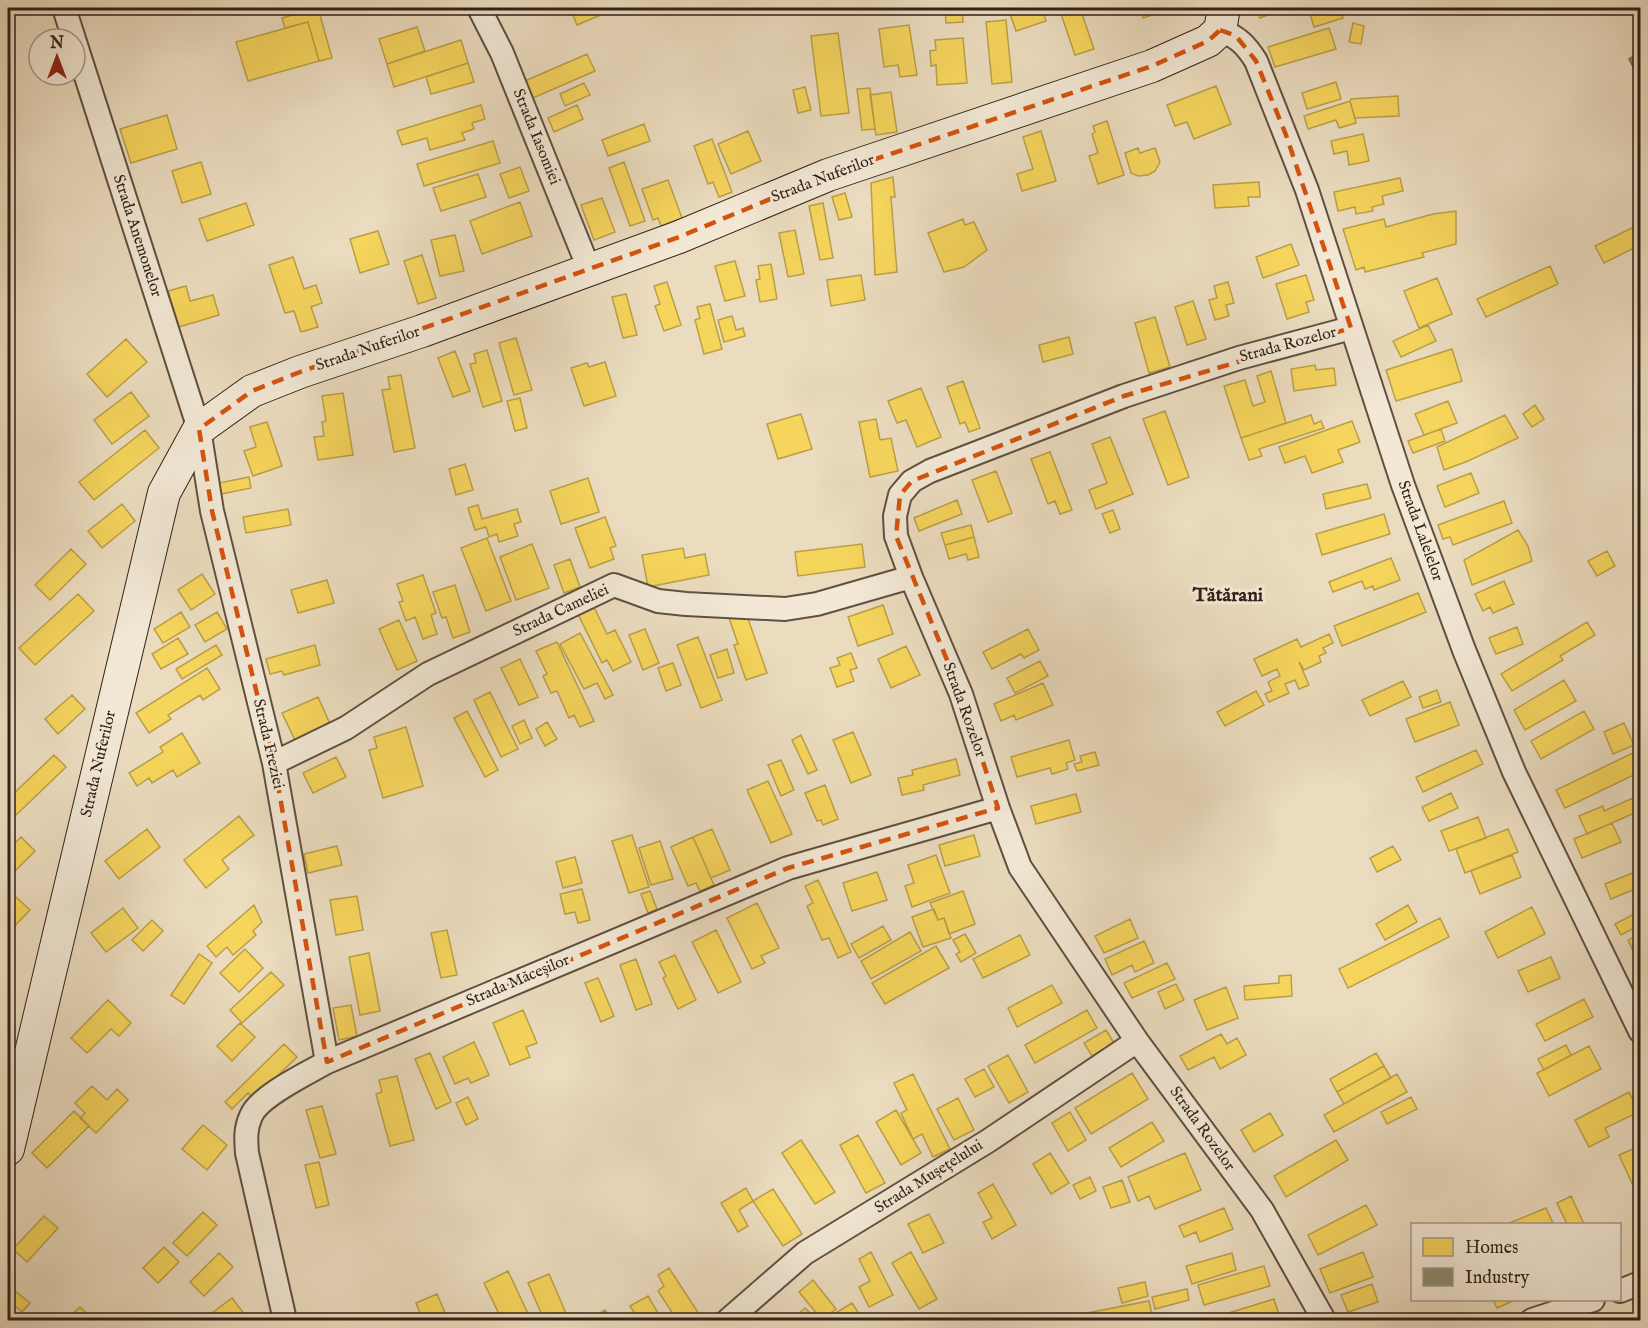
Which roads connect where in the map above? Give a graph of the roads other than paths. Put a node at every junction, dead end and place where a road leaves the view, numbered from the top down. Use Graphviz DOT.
graph roads {
  1 [pos="64,8"];
  2 [pos="479,8"];
  3 [pos="1222,19"];
  4 [pos="70,27"];
  5 [pos="87,81"];
  6 [pos="589,269"];
  7 [pos="1351,328"];
  8 [pos="200,429"];
  9 [pos="911,577"];
  10 [pos="274,763"];
  11 [pos="998,808"];
  12 [pos="1641,1031"];
  13 [pos="1137,1041"];
  14 [pos="327,1062"];
  15 [pos="8,1149"];
  16 [pos="1641,1283"];
  17 [pos="1621,1291"];
  18 [pos="1587,1301"];
  19 [pos="285,1320"];
  20 [pos="728,1320"];
  21 [pos="1324,1320"];
  22 [pos="1532,1320"];
  1 -- 4 [label="street, Strada Anemonelor"];
  2 -- 6 [label="street, Strada Iasomiei"];
  3 -- 6 [label="main road, Strada Nuferilor"];
  3 -- 7 [label="street, Strada Lalelelor"];
  5 -- 8 [label="street, Strada Anemonelor"];
  6 -- 8 [label="main road, Strada Nuferilor"];
  7 -- 9 [label="street, Strada Rozelor"];
  7 -- 12 [label="street, Strada Lalelelor"];
  8 -- 10 [label="street, Strada Freziei"];
  8 -- 15 [label="main road, Strada Nuferilor"];
  9 -- 10 [label="street, Strada Cameliei"];
  9 -- 11 [label="street, Strada Rozelor"];
  10 -- 14 [label="street, Strada Freziei"];
  11 -- 13 [label="street, Strada Rozelor"];
  11 -- 14 [label="street, Strada Măceșilor"];
  13 -- 20 [label="street, Strada Mușețelului"];
  13 -- 21 [label="street, Strada Rozelor"];
  14 -- 19 [label="street, Strada Măceșilor"];
  16 -- 17 [label="street"];
  18 -- 22 [label="street"];
}
